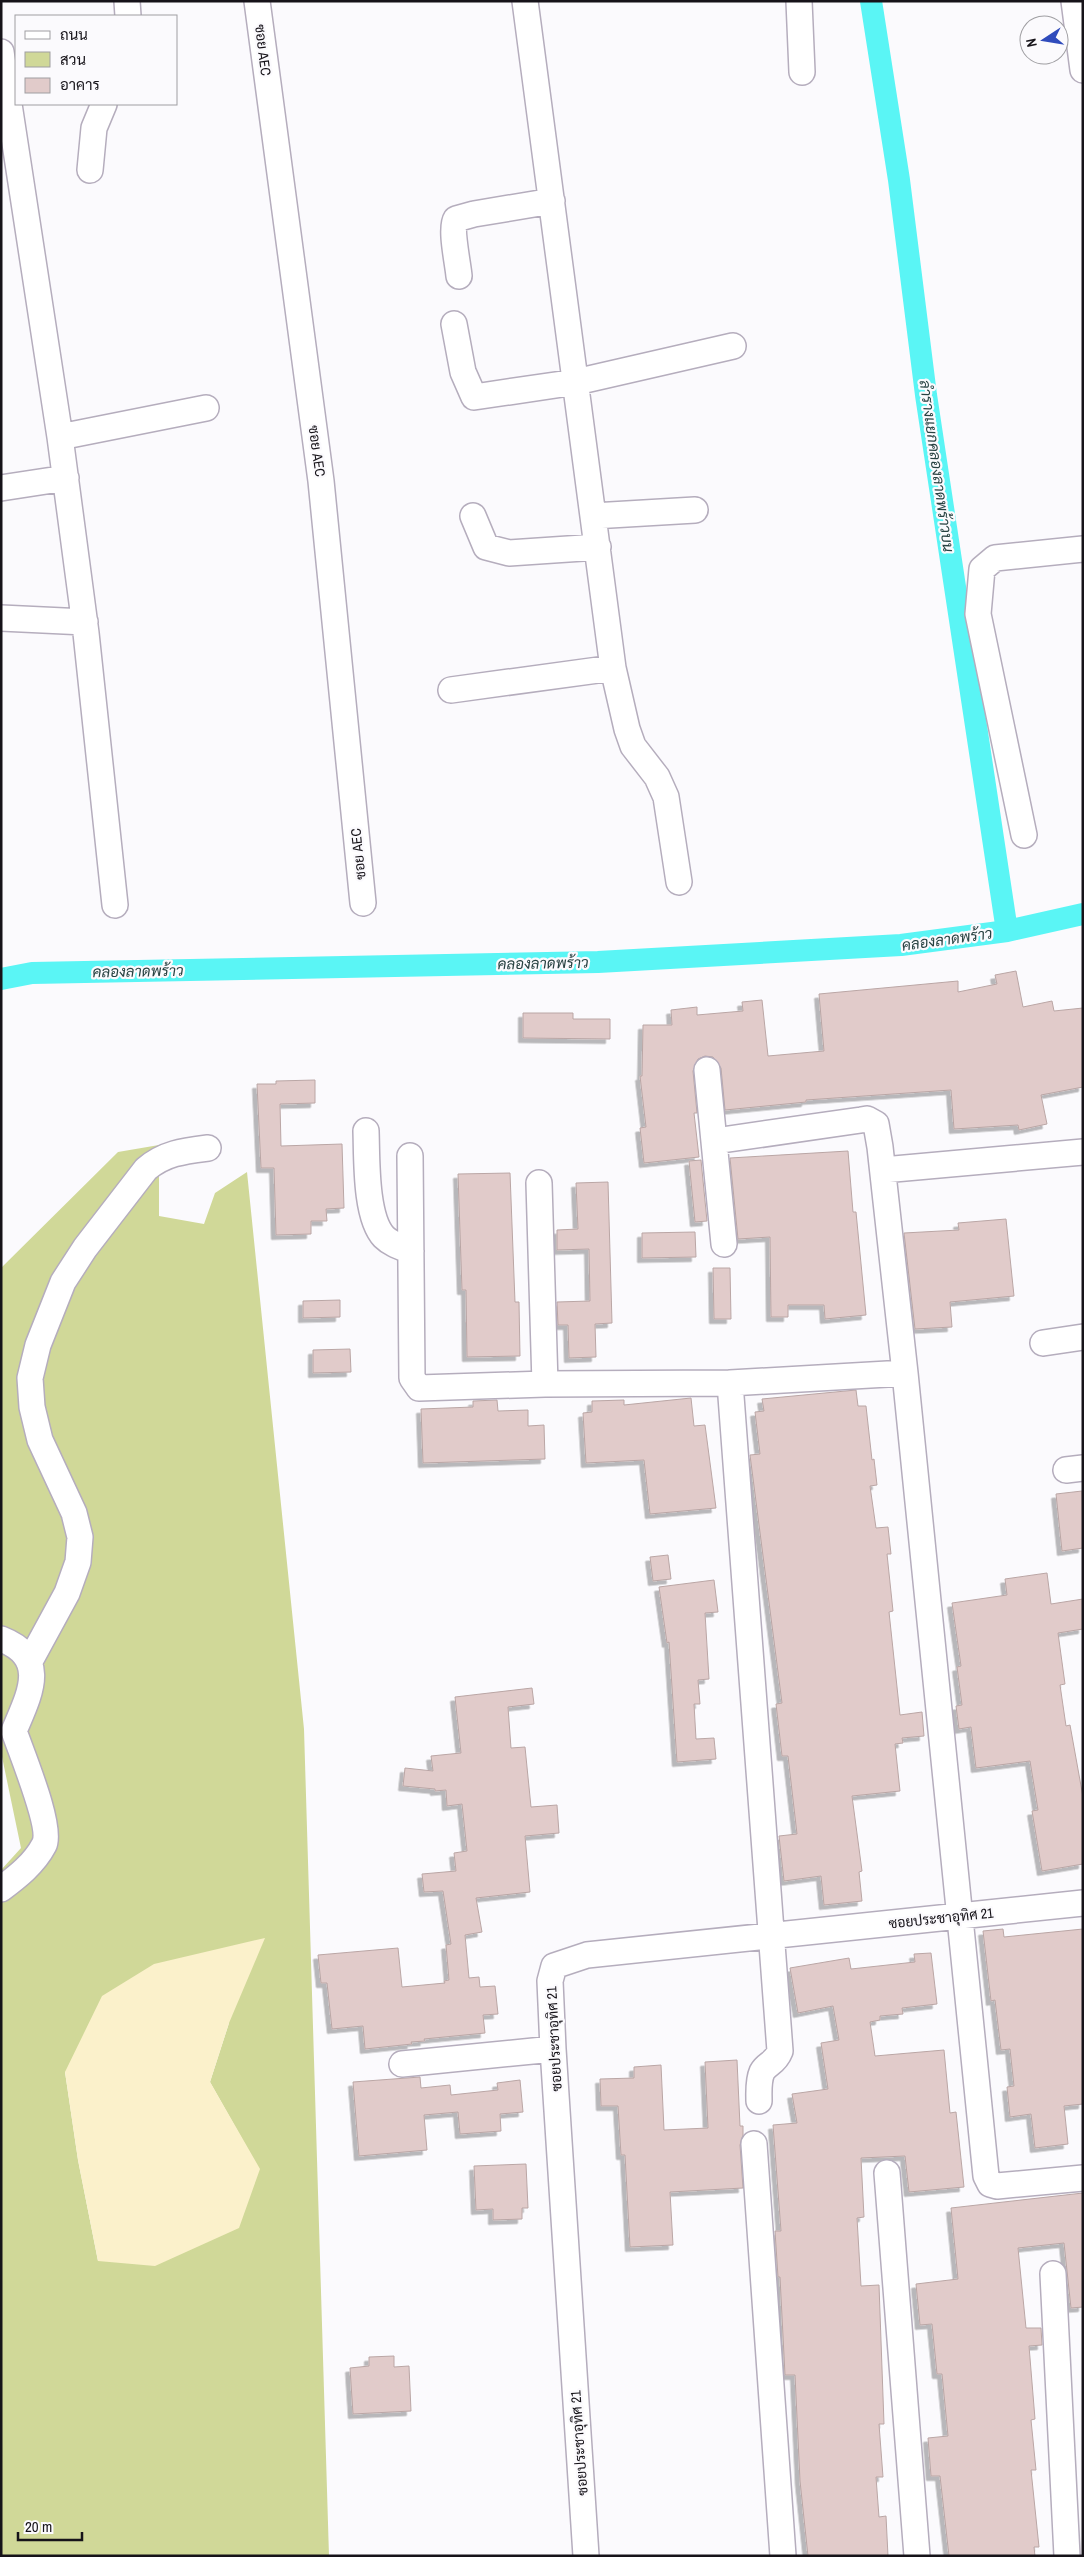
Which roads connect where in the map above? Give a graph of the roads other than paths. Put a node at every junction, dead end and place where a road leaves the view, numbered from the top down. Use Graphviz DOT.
graph roads {
  1 [pos="127,1"];
  2 [pos="257,1"];
  3 [pos="525,1"];
  4 [pos="799,1"];
  5 [pos="1074,1"];
  6 [pos="128,15"];
  7 [pos="1,52"];
  8 [pos="1083,70"];
  9 [pos="802,72"];
  10 [pos="104,105"];
  11 [pos="90,170"];
  12 [pos="552,201"];
  13 [pos="459,276"];
  14 [pos="454,324"];
  15 [pos="733,346"];
  16 [pos="576,382"];
  17 [pos="206,408"];
  18 [pos="60,437"];
  19 [pos="66,478"];
  20 [pos="1,488"];
  21 [pos="694,510"];
  22 [pos="473,516"];
  23 [pos="593,516"];
  24 [pos="598,547"];
  25 [pos="1083,549"];
  26 [pos="1,618"];
  27 [pos="85,622"];
  28 [pos="614,668"];
  29 [pos="451,690"];
  30 [pos="1024,835"];
  31 [pos="679,882"];
  32 [pos="363,903"];
  33 [pos="115,905"];
  34 [pos="707,1070"];
  35 [pos="366,1132"];
  36 [pos="715,1141"];
  37 [pos="208,1148"];
  38 [pos="1083,1152"];
  39 [pos="410,1156"];
  40 [pos="883,1170"];
  41 [pos="539,1183"];
  42 [pos="724,1244"];
  43 [pos="411,1251"];
  44 [pos="1083,1337"];
  45 [pos="1043,1343"];
  46 [pos="905,1374"];
  47 [pos="730,1383"];
  48 [pos="545,1384"];
  49 [pos="1,1639"];
  50 [pos="30,1661"];
  51 [pos="1,1889"];
  52 [pos="1083,1903"];
  53 [pos="961,1917"];
  54 [pos="770,1934"];
  55 [pos="554,2049"];
  56 [pos="402,2064"];
  57 [pos="759,2101"];
  58 [pos="754,2144"];
  59 [pos="887,2172"];
  60 [pos="1083,2178"];
  61 [pos="1053,2274"];
  62 [pos="586,2556"];
  63 [pos="783,2556"];
  64 [pos="917,2556"];
  65 [pos="1067,2556"];
  1 -- 6 [label="street"];
  2 -- 32 [label="street, ซอย AEC"];
  3 -- 12 [label="street"];
  4 -- 9 [label="street"];
  5 -- 8 [label="street"];
  7 -- 18 [label="street"];
  10 -- 11 [label="street"];
  12 -- 13 [label="street"];
  12 -- 16 [label="street"];
  14 -- 16 [label="street"];
  15 -- 16 [label="street"];
  16 -- 23 [label="street"];
  17 -- 18 [label="street"];
  18 -- 19 [label="street"];
  19 -- 20 [label="street"];
  19 -- 27 [label="street"];
  21 -- 23 [label="street"];
  22 -- 24 [label="street"];
  23 -- 24 [label="street"];
  24 -- 28 [label="street"];
  25 -- 30 [label="street"];
  26 -- 27 [label="street"];
  27 -- 33 [label="street"];
  28 -- 29 [label="street"];
  28 -- 31 [label="street"];
  34 -- 36 [label="street"];
  35 -- 43 [label="street"];
  36 -- 40 [label="street"];
  36 -- 42 [label="street"];
  37 -- 50 [label="street"];
  38 -- 40 [label="street"];
  39 -- 43 [label="street"];
  40 -- 46 [label="street"];
  41 -- 48 [label="street"];
  43 -- 48 [label="street"];
  44 -- 45 [label="street"];
  46 -- 47 [label="street"];
  46 -- 53 [label="street"];
  47 -- 48 [label="street"];
  47 -- 54 [label="street"];
  49 -- 50 [label="street"];
  50 -- 51 [label="street"];
  52 -- 53 [label="street, ซอยประชาอุทิศ 21"];
  53 -- 54 [label="street, ซอยประชาอุทิศ 21"];
  53 -- 60 [label="street"];
  54 -- 55 [label="street, ซอยประชาอุทิศ 21"];
  54 -- 57 [label="street"];
  55 -- 56 [label="street"];
  55 -- 62 [label="street, ซอยประชาอุทิศ 21"];
  58 -- 63 [label="street"];
  59 -- 64 [label="street"];
  61 -- 65 [label="street"];
}
